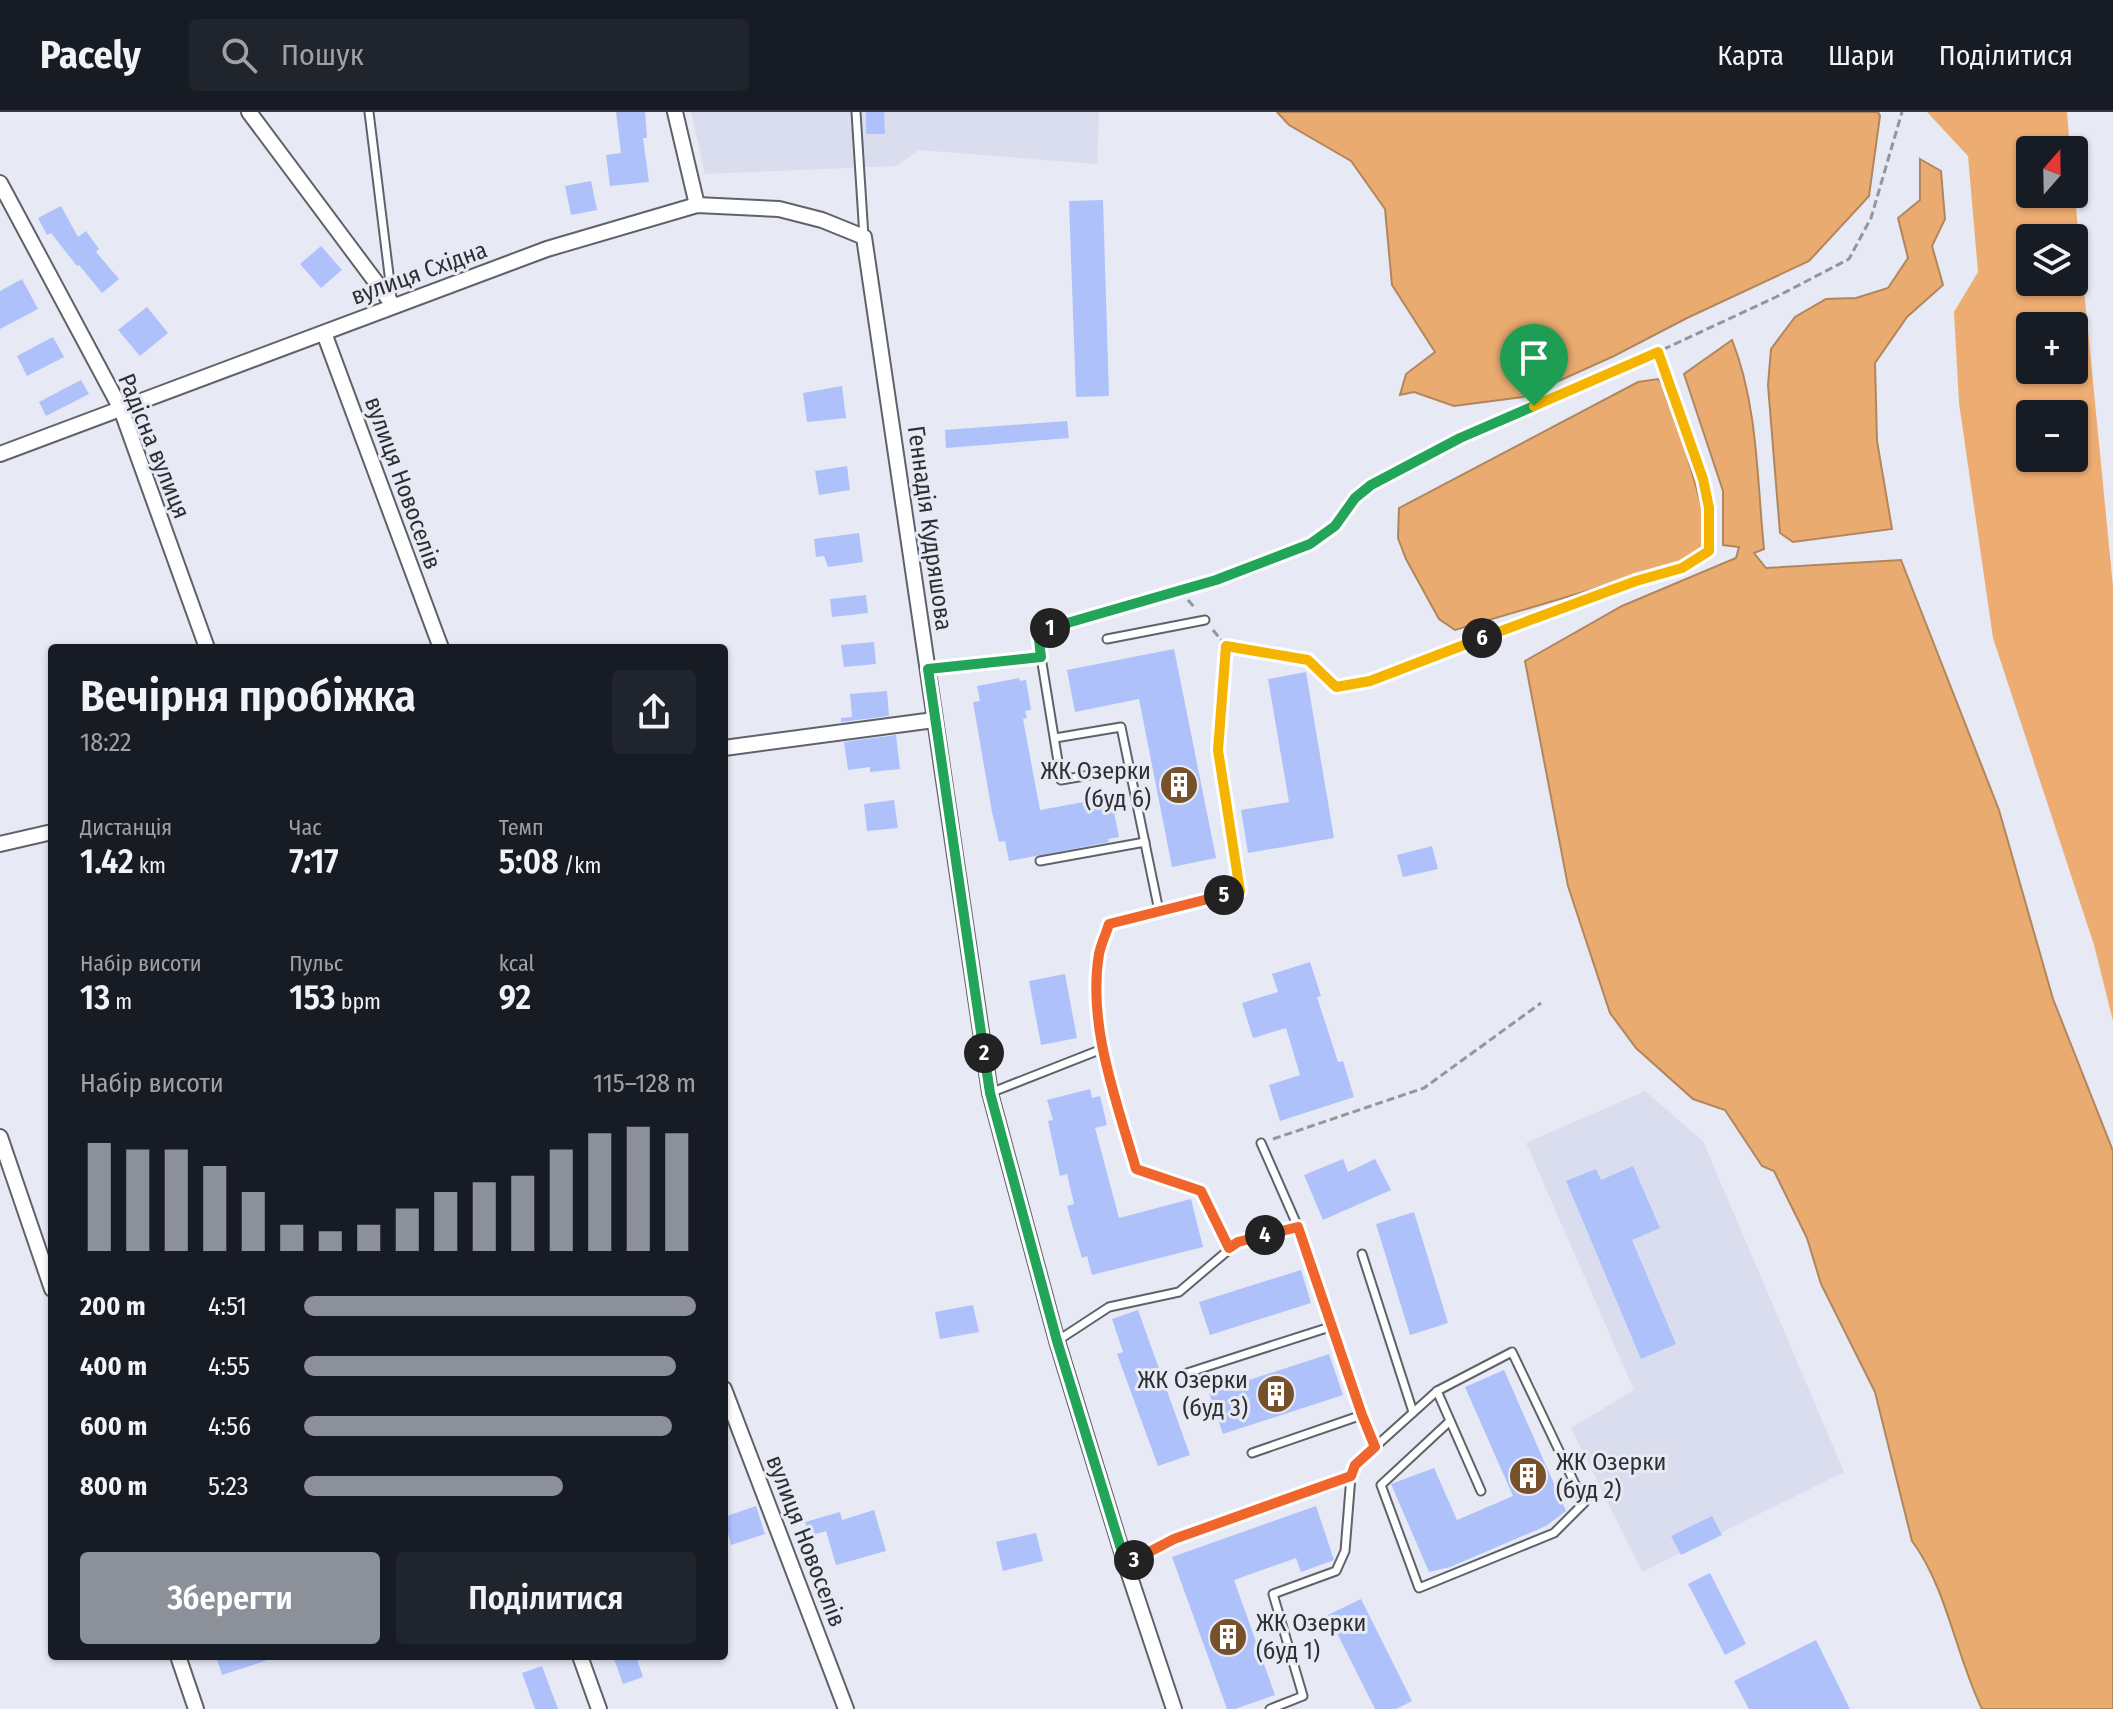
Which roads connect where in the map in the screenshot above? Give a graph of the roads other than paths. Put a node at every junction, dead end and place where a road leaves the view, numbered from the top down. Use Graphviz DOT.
graph roads {
  1 [pos="249,112"];
  2 [pos="369,112"];
  3 [pos="675,112"];
  4 [pos="856,112"];
  5 [pos="0,183"];
  6 [pos="697,205"];
  7 [pos="864,237"];
  8 [pos="393,305"];
  9 [pos="324,333"];
  10 [pos="121,409"];
  11 [pos="0,454"];
  12 [pos="1205,620"];
  13 [pos="1107,639"];
  14 [pos="206,644"];
  15 [pos="440,644"];
  16 [pos="928,669"];
  17 [pos="934,720"];
  18 [pos="1055,738"];
  19 [pos="728,747"];
  20 [pos="1130,768"];
  21 [pos="48,833"];
  22 [pos="1145,842"];
  23 [pos="0,844"];
  24 [pos="1040,861"];
  25 [pos="1240,891"];
  26 [pos="1159,911"];
  27 [pos="1102,1049"];
  28 [pos="990,1093"];
  29 [pos="0,1137"];
  30 [pos="1261,1143"];
  31 [pos="1298,1227"];
  32 [pos="1229,1248"];
  33 [pos="1362,1254"];
  34 [pos="48,1277"];
  35 [pos="1333,1326"];
  36 [pos="1057,1341"];
  37 [pos="1187,1373"];
  38 [pos="1437,1391"];
  39 [pos="728,1399"];
  40 [pos="1413,1412"];
  41 [pos="1362,1415"];
  42 [pos="1450,1421"];
  43 [pos="1375,1447"];
  44 [pos="1252,1453"];
  45 [pos="1351,1476"];
  46 [pos="1481,1491"];
  47 [pos="1126,1565"];
  48 [pos="179,1660"];
  49 [pos="581,1660"];
  50 [pos="196,1709"];
  51 [pos="599,1709"];
  52 [pos="846,1709"];
  53 [pos="1174,1709"];
  54 [pos="1270,1709"];
  1 -- 8 [label="street"];
  2 -- 8 [label="lane"];
  3 -- 6 [label="street"];
  4 -- 7 [label="lane"];
  5 -- 10 [label="street, Радісна вулиця"];
  6 -- 7 [label="street, вулиця Східна"];
  6 -- 8 [label="street, вулиця Східна"];
  7 -- 16 [label="street, Геннадія Кудряшова"];
  8 -- 9 [label="street, вулиця Східна"];
  9 -- 10 [label="street, вулиця Східна"];
  9 -- 15 [label="street, вулиця Новоселів"];
  10 -- 11 [label="street, вулиця Східна"];
  10 -- 14 [label="street, Радісна вулиця"];
  12 -- 13 [label="lane"];
  16 -- 17 [label="street, Геннадія Кудряшова"];
  16 -- 18 [label="lane"];
  17 -- 19 [label="street"];
  17 -- 28 [label="street, Геннадія Кудряшова"];
  18 -- 20 [label="lane"];
  18 -- 20 [label="lane"];
  20 -- 22 [label="lane"];
  21 -- 23 [label="street"];
  22 -- 24 [label="lane"];
  22 -- 26 [label="lane"];
  25 -- 26 [label="lane"];
  26 -- 27 [label="lane"];
  27 -- 28 [label="lane"];
  27 -- 32 [label="lane"];
  28 -- 36 [label="street, Геннадія Кудряшова"];
  29 -- 34 [label="street"];
  30 -- 31 [label="lane"];
  31 -- 32 [label="lane"];
  31 -- 35 [label="lane"];
  32 -- 36 [label="lane"];
  33 -- 40 [label="lane"];
  35 -- 37 [label="lane"];
  35 -- 41 [label="lane"];
  36 -- 47 [label="street, Геннадія Кудряшова"];
  38 -- 40 [label="lane"];
  38 -- 42 [label="lane"];
  38 -- 42 [label="lane"];
  39 -- 52 [label="street, вулиця Новоселів"];
  40 -- 43 [label="lane"];
  41 -- 43 [label="lane"];
  41 -- 44 [label="lane"];
  42 -- 46 [label="lane"];
  43 -- 45 [label="lane"];
  45 -- 47 [label="lane"];
  45 -- 54 [label="lane"];
  47 -- 53 [label="street, Геннадія Кудряшова"];
  48 -- 50 [label="street"];
  49 -- 51 [label="street"];
}
